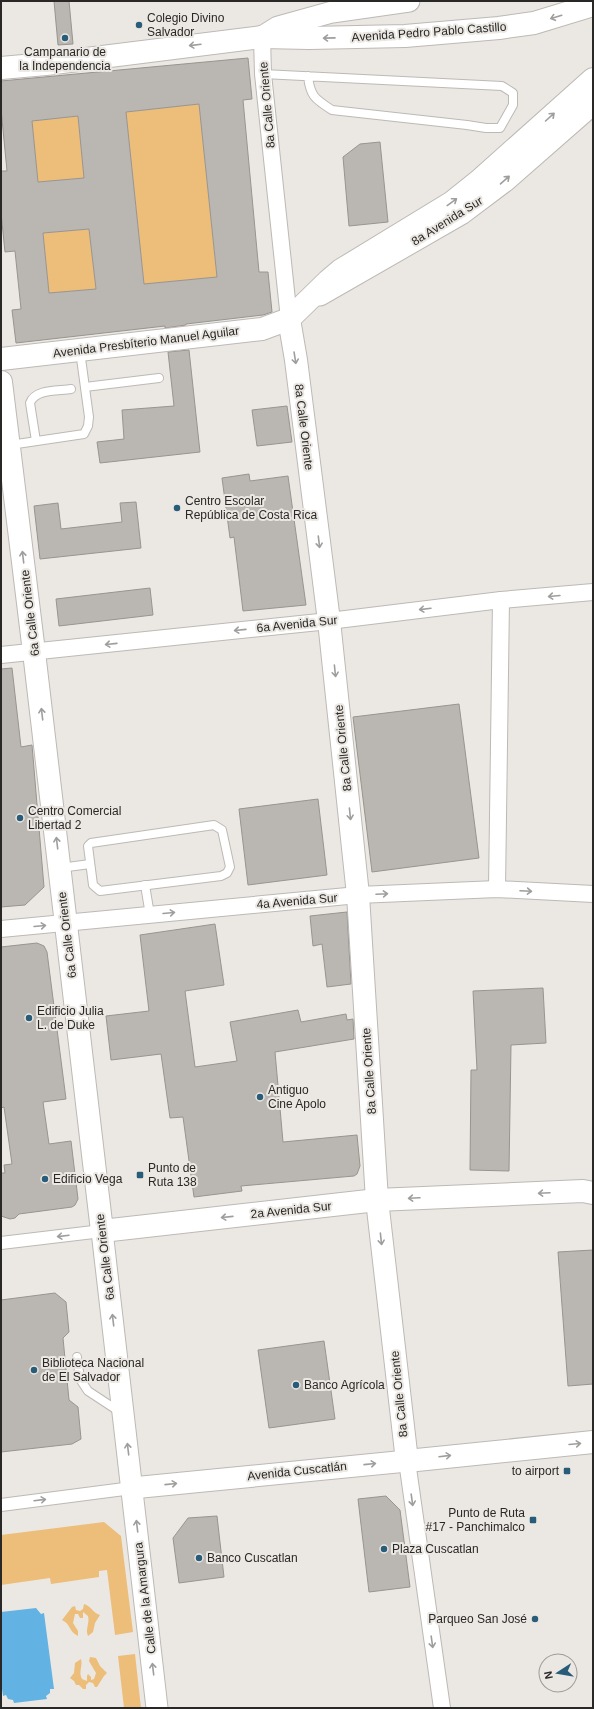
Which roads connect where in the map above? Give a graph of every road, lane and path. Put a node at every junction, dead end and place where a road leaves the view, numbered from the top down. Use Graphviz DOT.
graph roads {
  1 [pos="409,1"];
  2 [pos="593,5"];
  3 [pos="331,6"];
  4 [pos="262,37"];
  5 [pos="1,68"];
  6 [pos="263,74"];
  7 [pos="308,76"];
  8 [pos="593,79"];
  9 [pos="593,104"];
  10 [pos="306,304"];
  11 [pos="289,319"];
  12 [pos="80,349"];
  13 [pos="1,359"];
  14 [pos="159,378"];
  15 [pos="1,382"];
  16 [pos="85,387"];
  17 [pos="70,389"];
  18 [pos="36,441"];
  19 [pos="9,445"];
  20 [pos="593,592"];
  21 [pos="501,600"];
  22 [pos="329,621"];
  23 [pos="34,652"];
  24 [pos="1,655"];
  25 [pos="90,864"];
  26 [pos="60,868"];
  27 [pos="145,885"];
  28 [pos="497,889"];
  29 [pos="593,894"];
  30 [pos="358,895"];
  31 [pos="150,915"];
  32 [pos="66,924"];
  33 [pos="1,929"];
  34 [pos="590,1190"];
  35 [pos="377,1200"];
  36 [pos="102,1231"];
  37 [pos="1,1243"];
  38 [pos="77,1357"];
  39 [pos="123,1414"];
  40 [pos="593,1442"];
  41 [pos="407,1461"];
  42 [pos="132,1488"];
  43 [pos="1,1505"];
  44 [pos="157,1708"];
  45 [pos="442,1708"];
  1 -- 3 [label="street, Avenida Pedro Pablo Castillo"];
  2 -- 4 [label="main road, Avenida Pedro Pablo Castillo, one-way"];
  3 -- 4 [label="street, Avenida Pedro Pablo Castillo"];
  4 -- 5 [label="main road, Avenida Pedro Pablo Castillo, one-way"];
  4 -- 6 [label="street, 8a Calle Oriente"];
  6 -- 7 [label="lane"];
  6 -- 11 [label="street, 8a Calle Oriente"];
  7 -- 7 [label="lane"];
  10 -- 8 [label="main road, one-way"];
  10 -- 9 [label="street, 8a Avenida Sur, one-way"];
  10 -- 11 [label="main road"];
  11 -- 12 [label="main road, Avenida Presbíterio Manuel Aguilar"];
  11 -- 22 [label="main road, 8a Calle Oriente, one-way"];
  12 -- 13 [label="main road, Avenida Presbíterio Manuel Aguilar"];
  12 -- 16 [label="lane"];
  14 -- 16 [label="lane"];
  15 -- 19 [label="main road, 6a Calle Oriente"];
  16 -- 18 [label="lane"];
  17 -- 18 [label="lane"];
  18 -- 19 [label="lane"];
  23 -- 19 [label="main road, 6a Calle Oriente, one-way"];
  20 -- 21 [label="street, 6a Avenida Sur, one-way"];
  21 -- 22 [label="street, 6a Avenida Sur, one-way"];
  21 -- 28 [label="street"];
  22 -- 23 [label="street, 6a Avenida Sur, one-way"];
  22 -- 30 [label="main road, 8a Calle Oriente, one-way"];
  23 -- 24 [label="street, 6a Avenida Sur"];
  26 -- 23 [label="main road, 6a Calle Oriente, one-way"];
  25 -- 26 [label="lane"];
  25 -- 27 [label="lane"];
  25 -- 27 [label="lane"];
  26 -- 32 [label="main road, 6a Calle Oriente"];
  27 -- 31 [label="lane"];
  28 -- 29 [label="street, 4a Avenida Sur, one-way"];
  30 -- 28 [label="street, 4a Avenida Sur, one-way"];
  31 -- 30 [label="street, 4a Avenida Sur, one-way"];
  30 -- 35 [label="main road, 8a Calle Oriente"];
  31 -- 32 [label="street, 4a Avenida Sur"];
  33 -- 32 [label="street, 4a Avenida Sur, one-way"];
  32 -- 36 [label="main road, 6a Calle Oriente"];
  34 -- 35 [label="main road, 2a Avenida Sur, one-way"];
  35 -- 36 [label="main road, 2a Avenida Sur, one-way"];
  35 -- 41 [label="main road, 8a Calle Oriente, one-way"];
  36 -- 37 [label="street, 2a Avenida Sur, one-way"];
  39 -- 36 [label="street, 6a Calle Oriente, one-way"];
  38 -- 39 [label="lane"];
  42 -- 39 [label="street, 6a Calle Oriente, one-way"];
  41 -- 40 [label="main road, Avenida Cuscatlán, one-way"];
  42 -- 41 [label="street, Avenida Cuscatlán, one-way"];
  41 -- 45 [label="street, one-way"];
  43 -- 42 [label="street, Avenida Cuscatlán, one-way"];
  44 -- 42 [label="street, Calle de la Amargura, one-way"];
}
